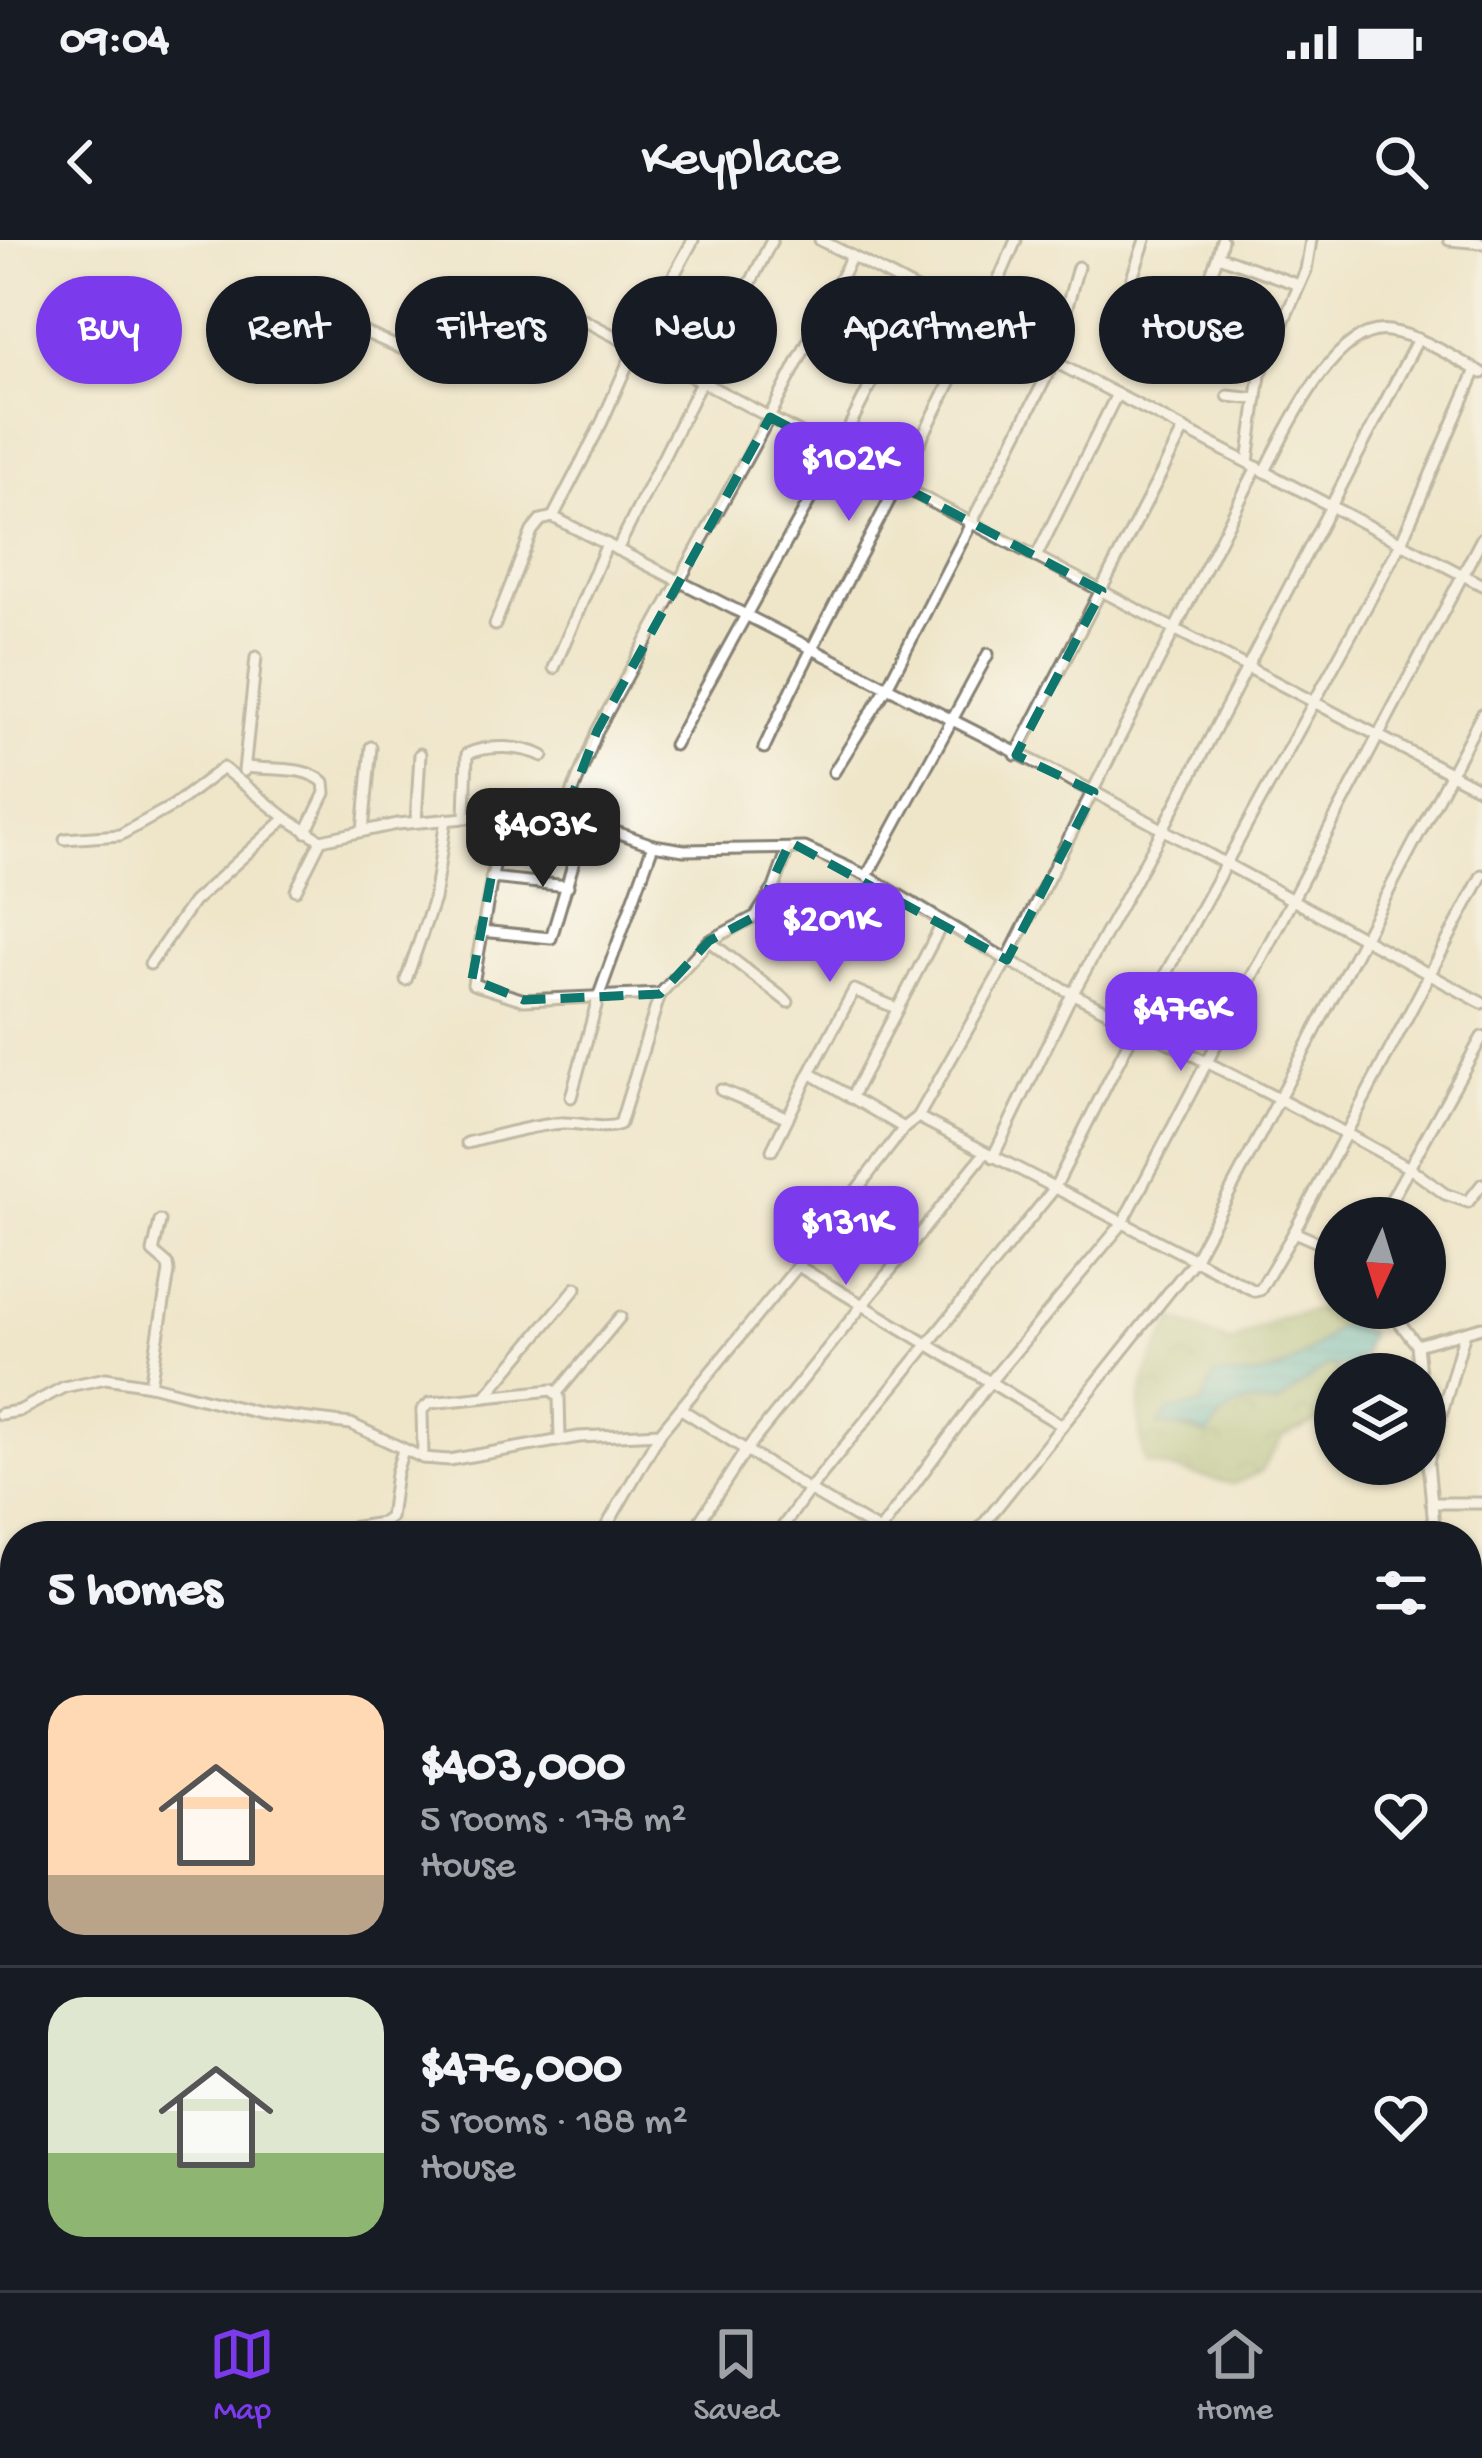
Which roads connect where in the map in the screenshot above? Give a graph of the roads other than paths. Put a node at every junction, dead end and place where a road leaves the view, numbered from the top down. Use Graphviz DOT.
graph roads {
  1 [pos="693,240"];
  2 [pos="772,240"];
  3 [pos="1016,240"];
  4 [pos="1144,240"];
  5 [pos="1222,240"];
  6 [pos="1311,240"];
  7 [pos="1449,240"];
  8 [pos="823,241"];
  9 [pos="1482,243"];
  10 [pos="1218,255"];
  11 [pos="852,256"];
  12 [pos="1078,267"];
  13 [pos="673,276"];
  14 [pos="755,276"];
  15 [pos="890,276"];
  16 [pos="1001,276"];
  17 [pos="1133,276"];
  18 [pos="1211,276"];
  19 [pos="1075,278"];
  20 [pos="1299,285"];
  21 [pos="1285,315"];
  22 [pos="371,335"];
  23 [pos="612,335"];
  24 [pos="1418,339"];
  25 [pos="1479,371"];
  26 [pos="1075,372"];
  27 [pos="617,384"];
  28 [pos="702,384"];
  29 [pos="707,384"];
  30 [pos="871,384"];
  31 [pos="949,384"];
  32 [pos="1041,384"];
  33 [pos="1259,384"];
  34 [pos="1117,394"];
  35 [pos="1228,396"];
  36 [pos="1257,399"];
  37 [pos="770,417"];
  38 [pos="1184,429"];
  39 [pos="837,451"];
  40 [pos="1257,467"];
  41 [pos="896,482"];
  42 [pos="1328,506"];
  43 [pos="553,517"];
  44 [pos="970,522"];
  45 [pos="1482,538"];
  46 [pos="1400,545"];
  47 [pos="612,547"];
  48 [pos="1036,556"];
  49 [pos="1465,576"];
  50 [pos="677,581"];
  51 [pos="1482,586"];
  52 [pos="1102,591"];
  53 [pos="746,616"];
  54 [pos="495,626"];
  55 [pos="1174,629"];
  56 [pos="809,649"];
  57 [pos="988,654"];
  58 [pos="256,657"];
  59 [pos="554,668"];
  60 [pos="1248,669"];
  61 [pos="886,689"];
  62 [pos="1315,704"];
  63 [pos="1482,714"];
  64 [pos="949,719"];
  65 [pos="1379,737"];
  66 [pos="674,745"];
  67 [pos="370,747"];
  68 [pos="764,748"];
  69 [pos="420,754"];
  70 [pos="1016,755"];
  71 [pos="543,756"];
  72 [pos="247,767"];
  73 [pos="834,772"];
  74 [pos="1452,775"];
  75 [pos="239,782"];
  76 [pos="1482,790"];
  77 [pos="1094,793"];
  78 [pos="503,814"];
  79 [pos="565,814"];
  80 [pos="286,818"];
  81 [pos="465,818"];
  82 [pos="446,819"];
  83 [pos="586,821"];
  84 [pos="416,822"];
  85 [pos="363,831"];
  86 [pos="306,832"];
  87 [pos="1162,832"];
  88 [pos="65,839"];
  89 [pos="321,840"];
  90 [pos="653,845"];
  91 [pos="788,849"];
  92 [pos="1227,865"];
  93 [pos="1482,874"];
  94 [pos="867,876"];
  95 [pos="491,878"];
  96 [pos="568,886"];
  97 [pos="296,890"];
  98 [pos="1292,900"];
  99 [pos="943,922"];
  100 [pos="481,931"];
  101 [pos="1361,938"];
  102 [pos="709,941"];
  103 [pos="1007,960"];
  104 [pos="150,964"];
  105 [pos="1432,976"];
  106 [pos="406,980"];
  107 [pos="1074,992"];
  108 [pos="660,994"];
  109 [pos="599,995"];
  110 [pos="788,1002"];
  111 [pos="1482,1003"];
  112 [pos="896,1008"];
  113 [pos="1136,1027"];
  114 [pos="1482,1037"];
  115 [pos="1208,1062"];
  116 [pos="810,1073"];
  117 [pos="721,1090"];
  118 [pos="571,1097"];
  119 [pos="851,1098"];
  120 [pos="1278,1099"];
  121 [pos="787,1117"];
  122 [pos="918,1118"];
  123 [pos="904,1128"];
  124 [pos="1346,1133"];
  125 [pos="467,1143"];
  126 [pos="772,1150"];
  127 [pos="988,1156"];
  128 [pos="1411,1169"];
  129 [pos="1482,1184"];
  130 [pos="1054,1189"];
  131 [pos="1394,1197"];
  132 [pos="160,1221"];
  133 [pos="1122,1224"];
  134 [pos="1294,1232"];
  135 [pos="1314,1241"];
  136 [pos="1193,1262"];
  137 [pos="798,1267"];
  138 [pos="576,1288"];
  139 [pos="860,1306"];
  140 [pos="620,1317"];
  141 [pos="1482,1328"];
  142 [pos="1404,1329"];
  143 [pos="1465,1332"];
  144 [pos="1417,1346"];
  145 [pos="928,1347"];
  146 [pos="1418,1353"];
  147 [pos="989,1383"];
  148 [pos="150,1384"];
  149 [pos="557,1393"];
  150 [pos="485,1397"];
  151 [pos="1446,1399"];
  152 [pos="681,1409"];
  153 [pos="0,1414"];
  154 [pos="1061,1425"];
  155 [pos="660,1432"];
  156 [pos="560,1440"];
  157 [pos="404,1450"];
  158 [pos="746,1450"];
  159 [pos="423,1458"];
  160 [pos="1430,1485"];
  161 [pos="808,1490"];
  162 [pos="1431,1502"];
  163 [pos="1482,1503"];
  164 [pos="385,1521"];
  165 [pos="610,1521"];
  166 [pos="700,1521"];
  167 [pos="786,1521"];
  168 [pos="859,1521"];
  169 [pos="890,1521"];
  170 [pos="990,1521"];
  171 [pos="1433,1521"];
  172 [pos="1482,2217"];
  173 [pos="1482,2228"];
  1 -- 13 [label="street"];
  2 -- 14 [label="street"];
  3 -- 16 [label="street"];
  4 -- 17 [label="street"];
  5 -- 10 [label="street"];
  6 -- 20 [label="street"];
  7 -- 9 [label="street"];
  8 -- 11 [label="street"];
  10 -- 18 [label="street"];
  10 -- 20 [label="street"];
  11 -- 15 [label="street"];
  11 -- 37 [label="street"];
  12 -- 19 [label="street"];
  20 -- 21 [label="street"];
  22 -- 23 [label="street"];
  24 -- 25 [label="street"];
  24 -- 40 [label="street"];
  24 -- 42 [label="street"];
  25 -- 46 [label="street"];
  26 -- 34 [label="street"];
  27 -- 43 [label="street"];
  28 -- 47 [label="street"];
  29 -- 37 [label="street"];
  30 -- 39 [label="street"];
  31 -- 41 [label="street"];
  32 -- 44 [label="street"];
  33 -- 36 [label="street"];
  34 -- 38 [label="street"];
  34 -- 48 [label="street"];
  35 -- 36 [label="street"];
  36 -- 40 [label="street"];
  37 -- 39 [label="street"];
  37 -- 50 [label="street"];
  38 -- 40 [label="street"];
  38 -- 52 [label="street"];
  39 -- 41 [label="street"];
  39 -- 53 [label="street"];
  40 -- 42 [label="street"];
  40 -- 55 [label="street"];
  41 -- 44 [label="street"];
  41 -- 56 [label="street"];
  42 -- 46 [label="street"];
  42 -- 60 [label="street"];
  43 -- 47 [label="street"];
  43 -- 54 [label="street"];
  44 -- 48 [label="street"];
  44 -- 61 [label="street"];
  45 -- 49 [label="street"];
  46 -- 49 [label="street"];
  46 -- 62 [label="street"];
  47 -- 50 [label="street"];
  47 -- 59 [label="street"];
  48 -- 52 [label="street"];
  49 -- 51 [label="street"];
  49 -- 65 [label="street"];
  50 -- 53 [label="street"];
  50 -- 79 [label="street"];
  52 -- 55 [label="street"];
  52 -- 70 [label="street"];
  53 -- 56 [label="street"];
  53 -- 66 [label="street"];
  55 -- 60 [label="street"];
  55 -- 77 [label="street"];
  56 -- 61 [label="street"];
  56 -- 68 [label="street"];
  57 -- 64 [label="street"];
  58 -- 72 [label="street"];
  60 -- 62 [label="street"];
  60 -- 87 [label="street"];
  61 -- 64 [label="street"];
  61 -- 73 [label="street"];
  62 -- 65 [label="street"];
  62 -- 92 [label="street"];
  63 -- 74 [label="street"];
  64 -- 70 [label="street"];
  64 -- 94 [label="street"];
  65 -- 74 [label="street"];
  65 -- 98 [label="street"];
  67 -- 85 [label="street"];
  69 -- 84 [label="street"];
  70 -- 77 [label="street"];
  71 -- 81 [label="street"];
  72 -- 75 [label="street"];
  72 -- 86 [label="street"];
  74 -- 76 [label="street"];
  74 -- 101 [label="street"];
  75 -- 80 [label="street"];
  75 -- 88 [label="street"];
  77 -- 87 [label="street"];
  77 -- 103 [label="street"];
  78 -- 79 [label="street"];
  78 -- 81 [label="street"];
  78 -- 95 [label="street"];
  79 -- 83 [label="street"];
  80 -- 86 [label="street"];
  80 -- 104 [label="street"];
  81 -- 82 [label="street"];
  82 -- 84 [label="street"];
  82 -- 106 [label="street"];
  83 -- 90 [label="street"];
  83 -- 96 [label="street"];
  84 -- 85 [label="street"];
  85 -- 89 [label="street"];
  86 -- 89 [label="street"];
  87 -- 92 [label="street"];
  87 -- 107 [label="street"];
  89 -- 97 [label="street"];
  90 -- 91 [label="street"];
  90 -- 109 [label="street"];
  91 -- 94 [label="street"];
  91 -- 102 [label="street"];
  92 -- 98 [label="street"];
  92 -- 113 [label="street"];
  93 -- 105 [label="street"];
  94 -- 99 [label="street"];
  95 -- 96 [label="street"];
  95 -- 100 [label="street"];
  96 -- 100 [label="street"];
  98 -- 101 [label="street"];
  98 -- 115 [label="street"];
  99 -- 103 [label="street"];
  99 -- 112 [label="street"];
  100 -- 109 [label="street"];
  101 -- 105 [label="street"];
  101 -- 120 [label="street"];
  102 -- 108 [label="street"];
  102 -- 110 [label="street"];
  103 -- 107 [label="street"];
  103 -- 122 [label="street"];
  105 -- 111 [label="street"];
  105 -- 124 [label="street"];
  107 -- 113 [label="street"];
  107 -- 127 [label="street"];
  108 -- 109 [label="street"];
  108 -- 125 [label="street"];
  109 -- 118 [label="street"];
  112 -- 116 [label="street"];
  112 -- 119 [label="street"];
  113 -- 115 [label="street"];
  113 -- 130 [label="street"];
  114 -- 128 [label="street"];
  115 -- 120 [label="street"];
  115 -- 133 [label="street"];
  116 -- 119 [label="street"];
  116 -- 121 [label="street"];
  117 -- 121 [label="street"];
  119 -- 123 [label="street"];
  120 -- 124 [label="street"];
  120 -- 136 [label="street"];
  121 -- 126 [label="street"];
  122 -- 123 [label="street"];
  122 -- 127 [label="street"];
  123 -- 137 [label="street"];
  124 -- 128 [label="street"];
  124 -- 134 [label="street"];
  127 -- 130 [label="street"];
  127 -- 139 [label="street"];
  128 -- 129 [label="street"];
  128 -- 131 [label="street"];
  130 -- 133 [label="street"];
  130 -- 145 [label="street"];
  132 -- 148 [label="street"];
  133 -- 136 [label="street"];
  133 -- 147 [label="street"];
  134 -- 135 [label="street"];
  134 -- 136 [label="street"];
  136 -- 154 [label="street"];
  137 -- 139 [label="street"];
  137 -- 152 [label="street"];
  138 -- 150 [label="street"];
  139 -- 145 [label="street"];
  139 -- 158 [label="street"];
  140 -- 149 [label="street"];
  141 -- 143 [label="street"];
  142 -- 144 [label="street"];
  143 -- 144 [label="street"];
  143 -- 151 [label="street"];
  144 -- 146 [label="street"];
  145 -- 147 [label="street"];
  145 -- 161 [label="street"];
  147 -- 154 [label="street"];
  147 -- 169 [label="street"];
  148 -- 153 [label="street"];
  148 -- 157 [label="street"];
  149 -- 150 [label="street"];
  149 -- 156 [label="street"];
  150 -- 159 [label="street"];
  152 -- 155 [label="street"];
  152 -- 158 [label="street"];
  154 -- 170 [label="street"];
  155 -- 156 [label="street"];
  155 -- 165 [label="street"];
  156 -- 159 [label="street"];
  157 -- 159 [label="street"];
  157 -- 164 [label="street"];
  158 -- 161 [label="street"];
  158 -- 166 [label="street"];
  160 -- 162 [label="street"];
  161 -- 167 [label="street"];
  161 -- 168 [label="street"];
  162 -- 163 [label="street"];
  162 -- 171 [label="street"];
  172 -- 173 [label="street"];
}
